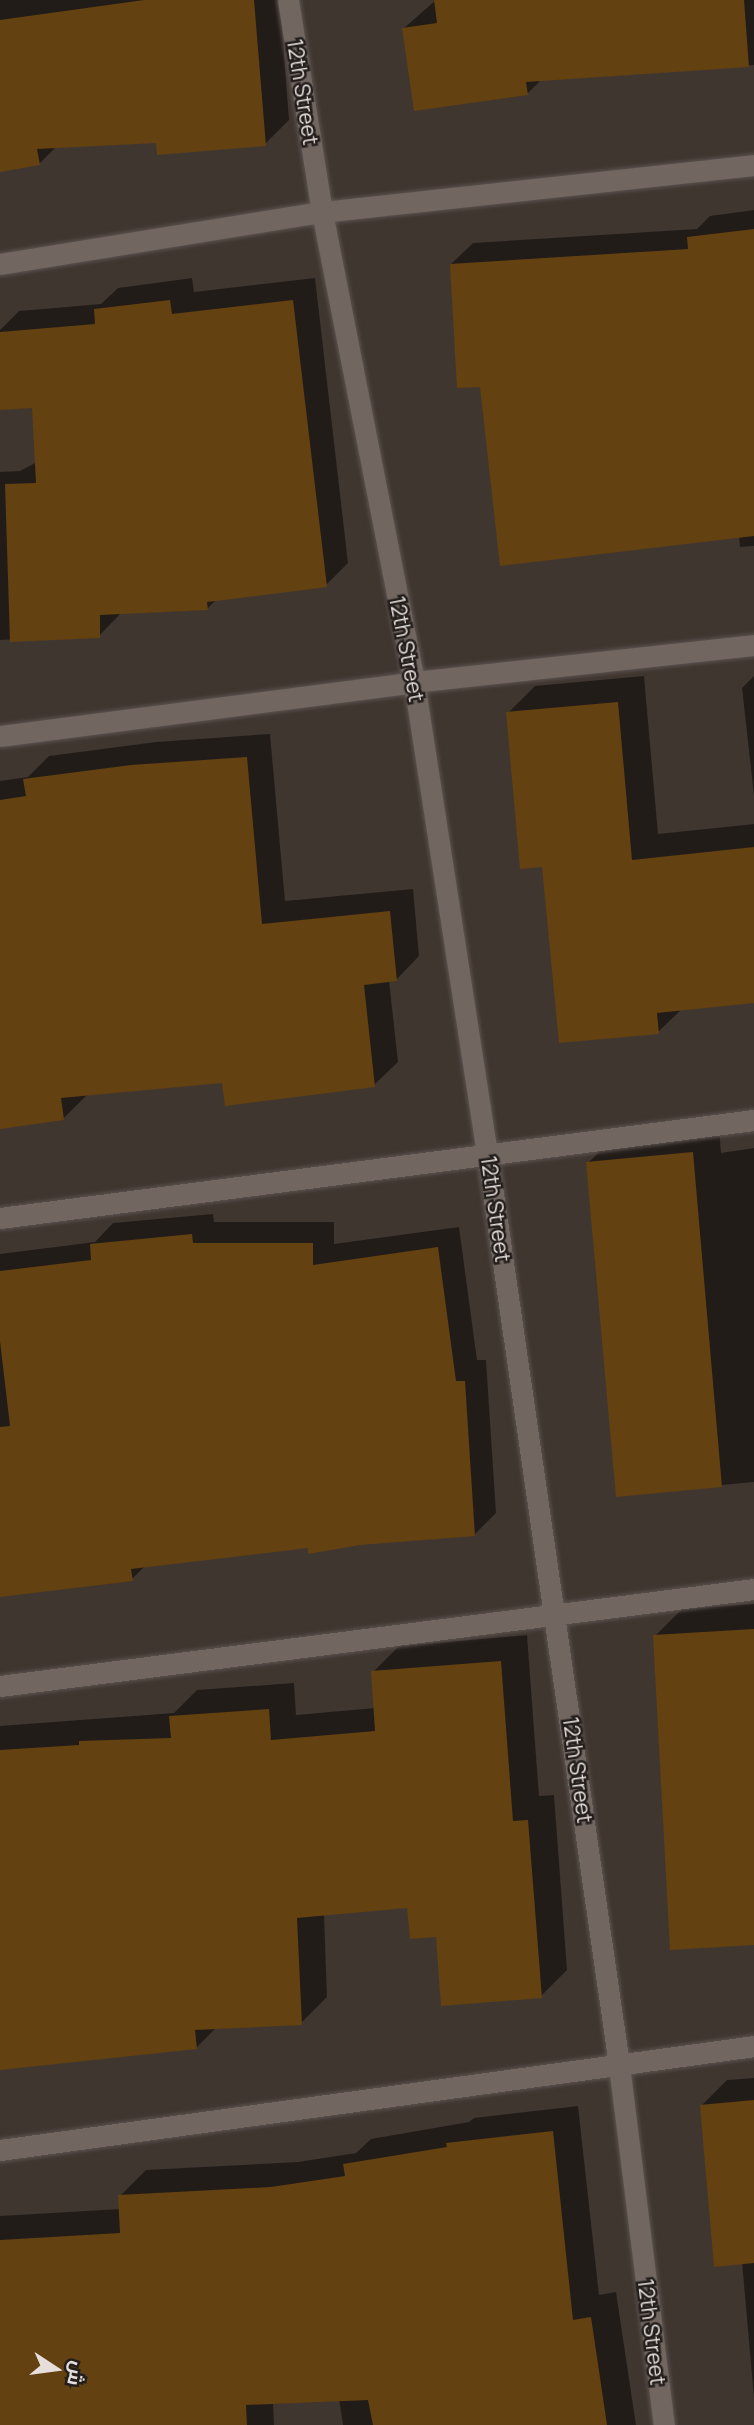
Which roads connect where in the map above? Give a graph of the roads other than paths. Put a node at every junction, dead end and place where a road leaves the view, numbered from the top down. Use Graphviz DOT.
graph roads {
  1 [pos="288,0"];
  2 [pos="754,165"];
  3 [pos="322,212"];
  4 [pos="0,264"];
  5 [pos="754,645"];
  6 [pos="414,682"];
  7 [pos="0,736"];
  8 [pos="754,1120"];
  9 [pos="487,1152"];
  10 [pos="0,1218"];
  11 [pos="754,1589"];
  12 [pos="556,1615"];
  13 [pos="0,1686"];
  14 [pos="754,2046"];
  15 [pos="619,2065"];
  16 [pos="0,2150"];
  17 [pos="664,2425"];
  1 -- 3 [label="street, 12th Street"];
  2 -- 3 [label="street"];
  3 -- 4 [label="street"];
  3 -- 6 [label="street, 12th Street"];
  5 -- 6 [label="street"];
  6 -- 7 [label="street"];
  6 -- 9 [label="street, 12th Street"];
  8 -- 9 [label="street"];
  9 -- 10 [label="street"];
  9 -- 12 [label="street, 12th Street"];
  11 -- 12 [label="street"];
  12 -- 13 [label="street"];
  12 -- 15 [label="street, 12th Street"];
  14 -- 15 [label="street"];
  15 -- 16 [label="street"];
  15 -- 17 [label="street, 12th Street"];
}
